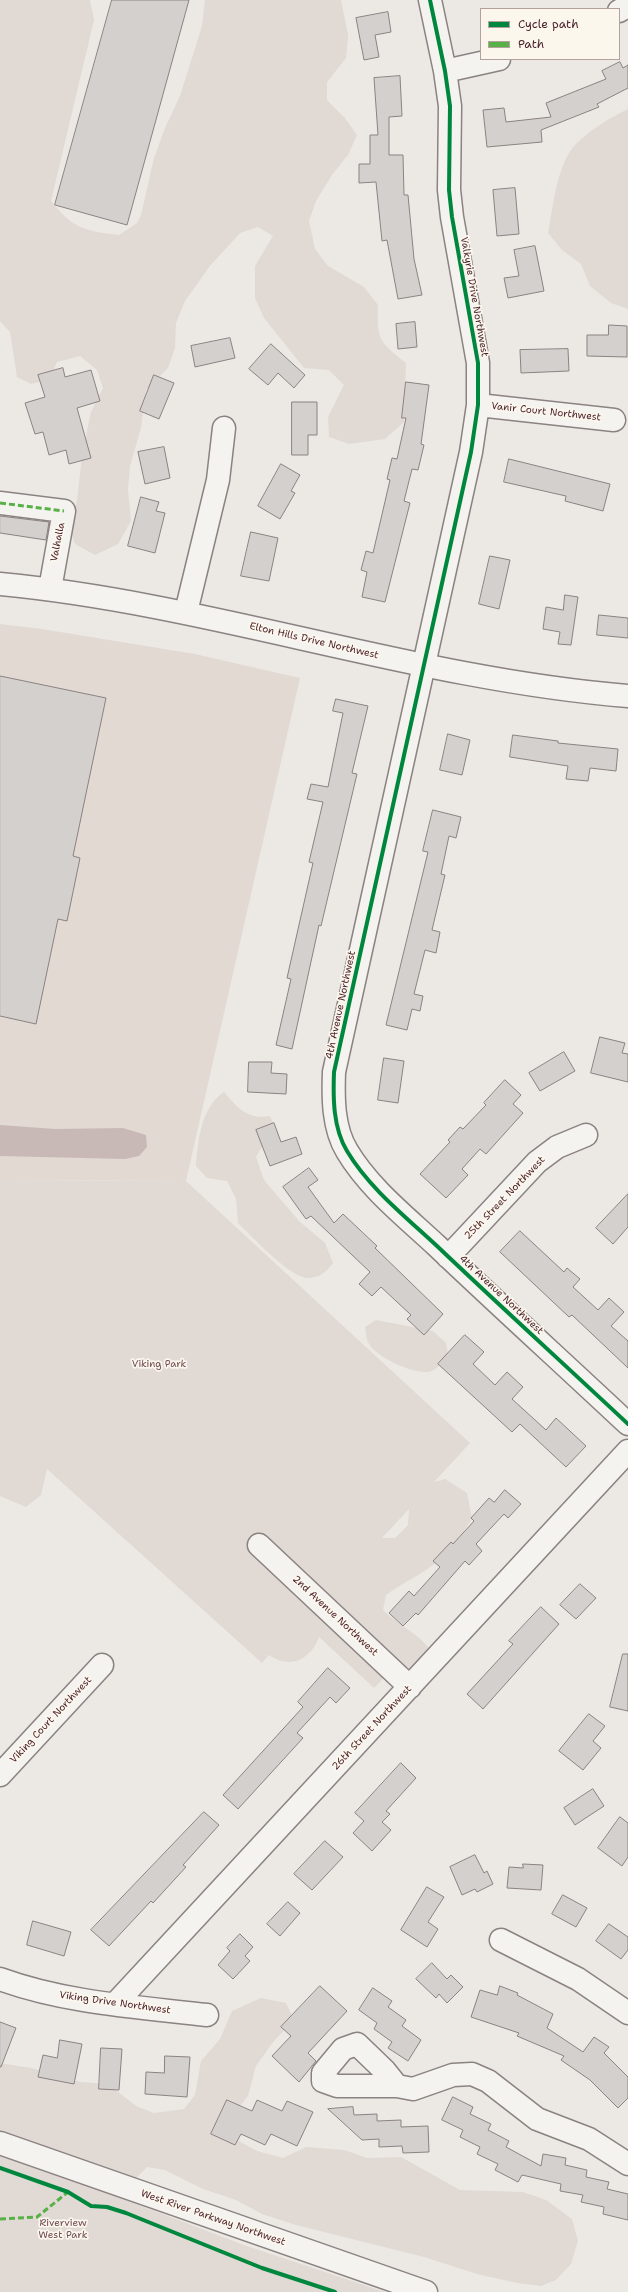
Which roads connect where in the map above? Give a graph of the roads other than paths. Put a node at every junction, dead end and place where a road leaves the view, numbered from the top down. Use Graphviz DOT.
graph roads {
  1 [pos="430,0"];
  2 [pos="494,60"];
  3 [pos="445,71"];
  4 [pos="478,405"];
  5 [pos="614,420"];
  6 [pos="224,428"];
  7 [pos="0,503"];
  8 [pos="0,584"];
  9 [pos="50,589"];
  10 [pos="186,612"];
  11 [pos="422,665"];
  12 [pos="628,696"];
  13 [pos="586,1135"];
  14 [pos="448,1257"];
  15 [pos="628,1424"];
  16 [pos="628,1451"];
  17 [pos="259,1545"];
  18 [pos="102,1665"];
  19 [pos="410,1687"];
  20 [pos="0,1775"];
  21 [pos="501,1940"];
  22 [pos="0,1979"];
  23 [pos="115,2004"];
  24 [pos="628,2013"];
  25 [pos="208,2014"];
  26 [pos="397,2086"];
  27 [pos="0,2143"];
  28 [pos="628,2164"];
  29 [pos="426,2292"];
  1 -- 3 [label="street, Valkyrie Drive Northwest"];
  2 -- 3 [label="street"];
  3 -- 4 [label="street, Valkyrie Drive Northwest"];
  4 -- 5 [label="street, Vanir Court Northwest"];
  4 -- 11 [label="street, Valkyrie Drive Northwest"];
  6 -- 10 [label="street"];
  7 -- 9 [label="street, Valhalla"];
  8 -- 9 [label="street, Elton Hills Drive Northwest"];
  9 -- 10 [label="street, Elton Hills Drive Northwest"];
  10 -- 11 [label="street, Elton Hills Drive Northwest"];
  11 -- 12 [label="street, Elton Hills Drive Northwest"];
  11 -- 14 [label="street, 4th Avenue Northwest"];
  13 -- 14 [label="street, 25th Street Northwest"];
  14 -- 15 [label="street, 4th Avenue Northwest"];
  16 -- 19 [label="street, 26th Street Northwest"];
  17 -- 19 [label="street, 2nd Avenue Northwest"];
  18 -- 20 [label="street, Viking Court Northwest"];
  19 -- 23 [label="street, 26th Street Northwest"];
  21 -- 24 [label="street"];
  22 -- 23 [label="street, Viking Drive Northwest"];
  23 -- 25 [label="street, Viking Drive Northwest"];
  26 -- 28 [label="street"];
  27 -- 29 [label="street, West River Parkway Northwest"];
}
